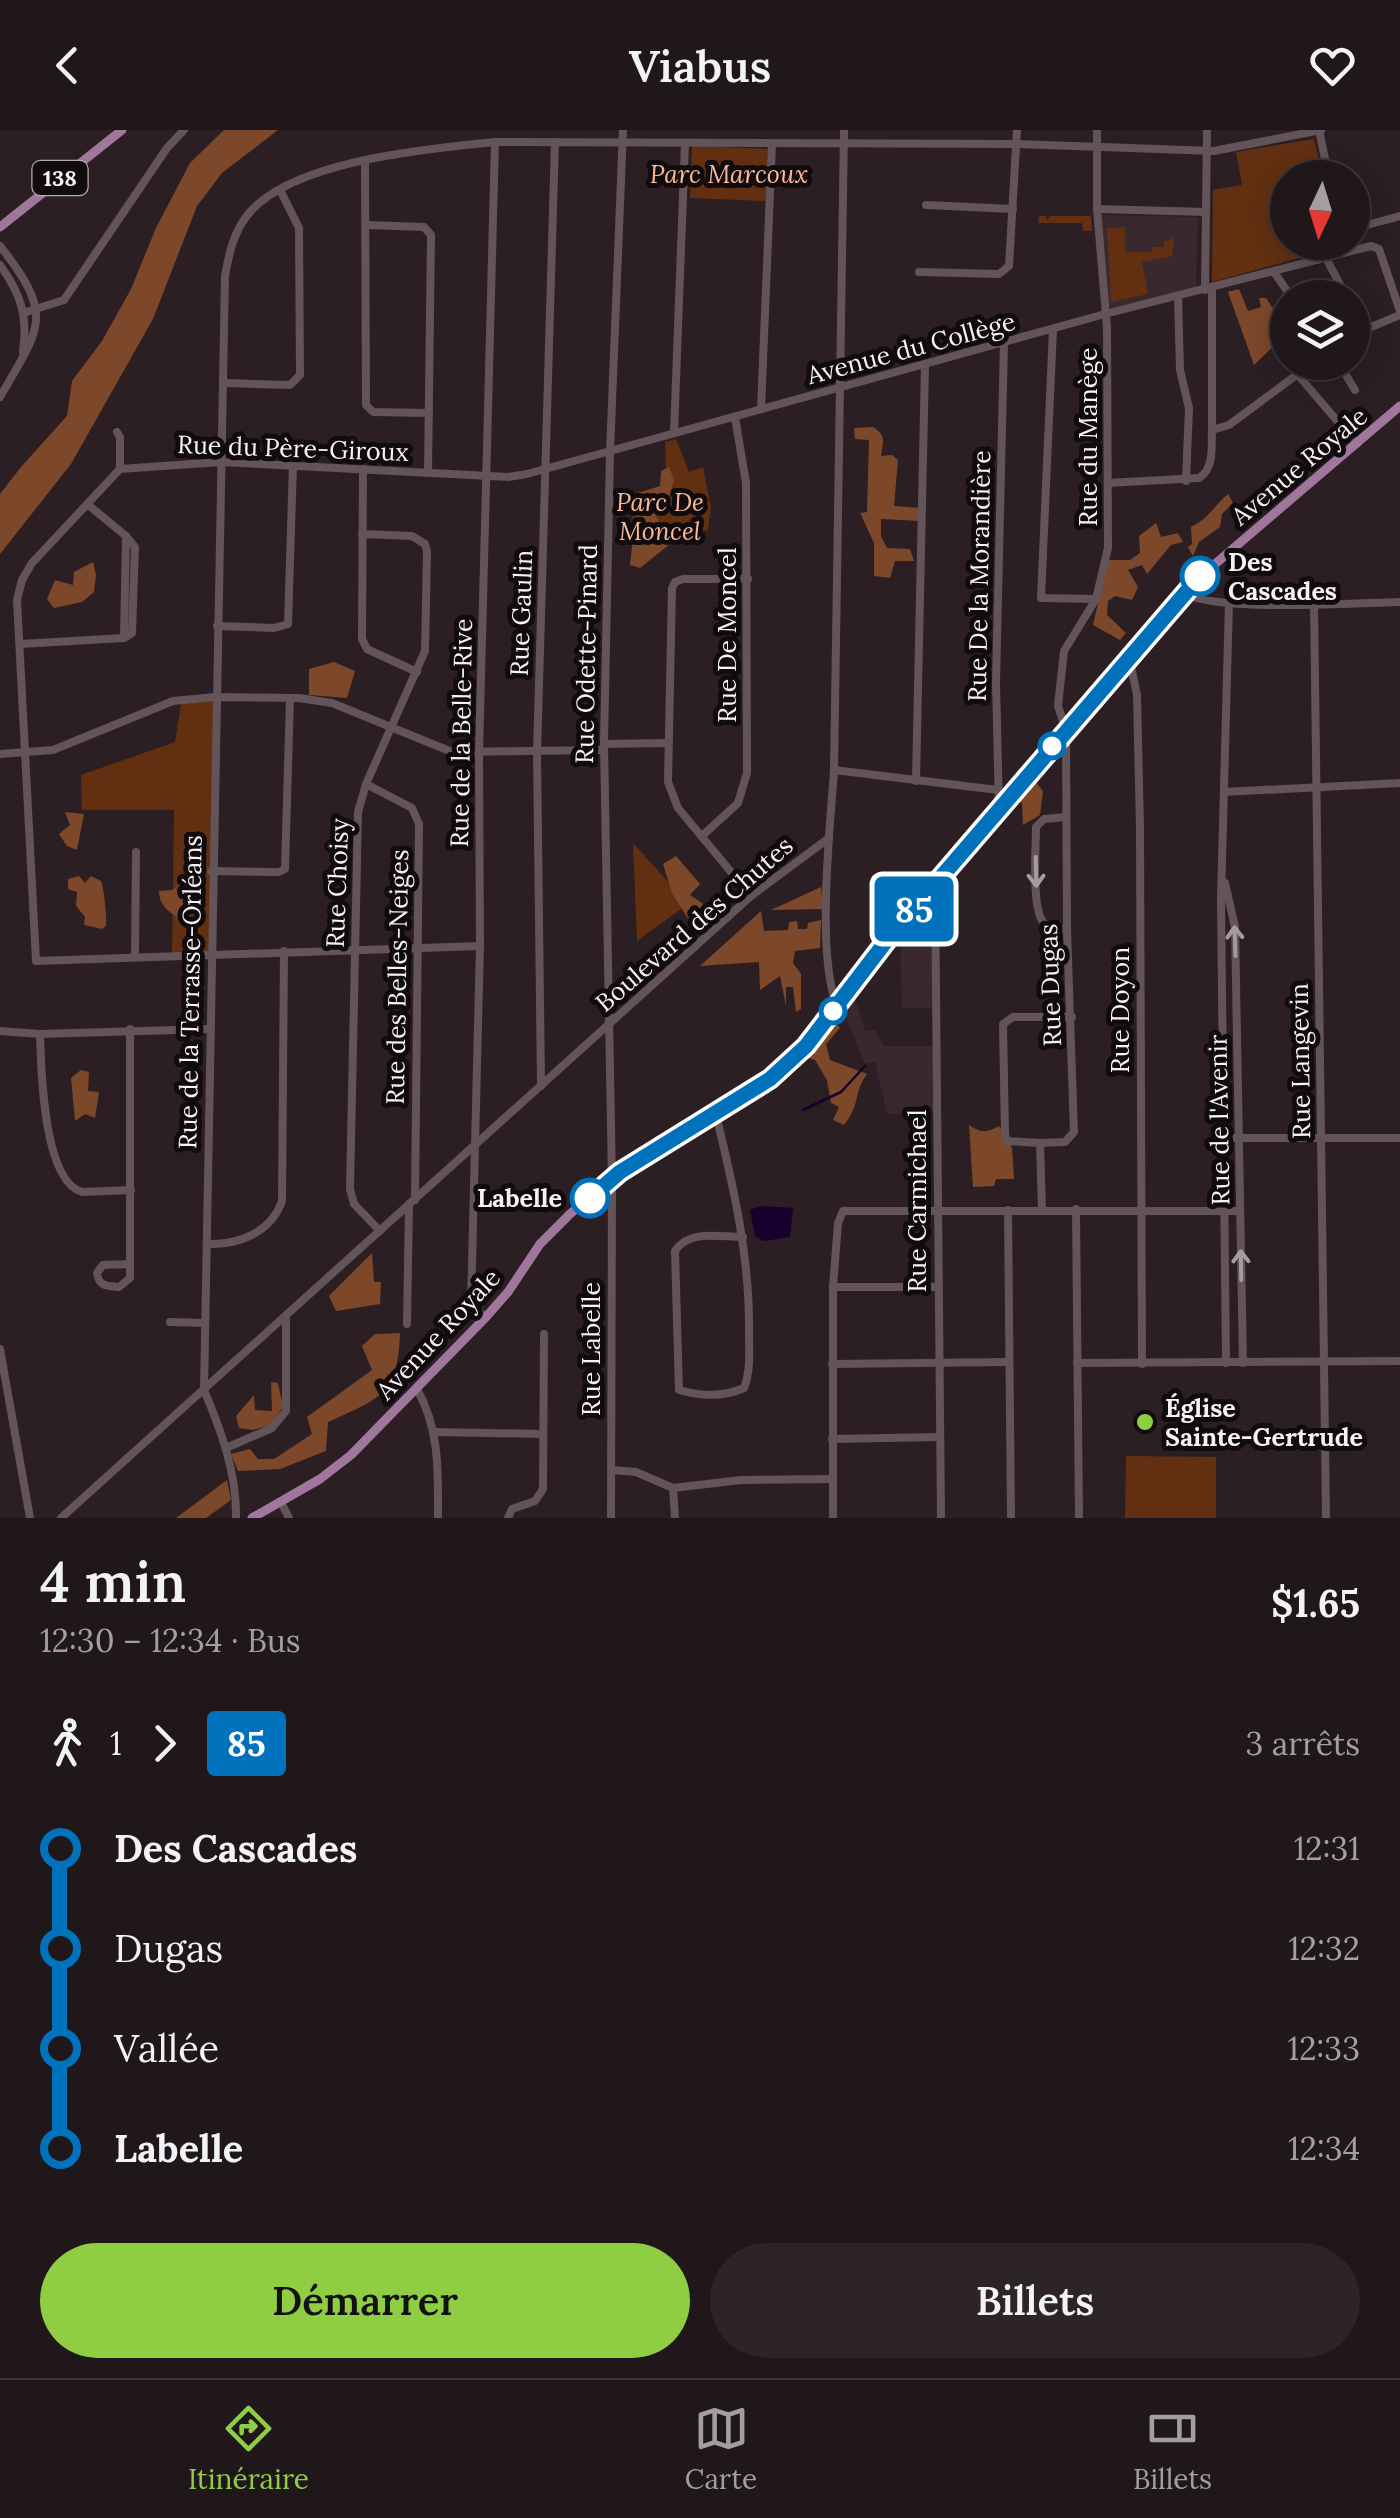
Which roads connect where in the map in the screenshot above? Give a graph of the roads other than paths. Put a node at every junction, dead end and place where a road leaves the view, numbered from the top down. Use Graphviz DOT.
graph roads {
  1 [pos="122,130"];
  2 [pos="184,130"];
  3 [pos="623,130"];
  4 [pos="697,130"];
  5 [pos="844,130"];
  6 [pos="1017,130"];
  7 [pos="1097,130"];
  8 [pos="1207,130"];
  9 [pos="1320,130"];
  10 [pos="495,142"];
  11 [pos="556,142"];
  12 [pos="622,142"];
  13 [pos="684,142"];
  14 [pos="696,142"];
  15 [pos="772,144"];
  16 [pos="843,144"];
  17 [pos="1016,144"];
  18 [pos="1096,149"];
  19 [pos="1206,150"];
  20 [pos="1326,160"];
  21 [pos="365,162"];
  22 [pos="280,190"];
  23 [pos="926,205"];
  24 [pos="1012,209"];
  25 [pos="1098,209"];
  26 [pos="1206,212"];
  27 [pos="1400,216"];
  28 [pos="1370,224"];
  29 [pos="367,225"];
  30 [pos="0,227"];
  31 [pos="0,246"];
  32 [pos="1370,246"];
  33 [pos="1319,260"];
  34 [pos="0,265"];
  35 [pos="919,272"];
  36 [pos="1274,272"];
  37 [pos="1280,280"];
  38 [pos="1208,289"];
  39 [pos="1178,298"];
  40 [pos="38,310"];
  41 [pos="26,312"];
  42 [pos="1400,313"];
  43 [pos="1105,314"];
  44 [pos="1370,326"];
  45 [pos="1053,329"];
  46 [pos="1004,344"];
  47 [pos="21,361"];
  48 [pos="925,365"];
  49 [pos="1291,380"];
  50 [pos="1302,380"];
  51 [pos="1350,380"];
  52 [pos="224,383"];
  53 [pos="840,388"];
  54 [pos="1356,390"];
  55 [pos="0,397"];
  56 [pos="1400,406"];
  57 [pos="761,409"];
  58 [pos="429,414"];
  59 [pos="736,417"];
  60 [pos="1212,430"];
  61 [pos="116,432"];
  62 [pos="674,433"];
  63 [pos="1357,444"];
  64 [pos="610,452"];
  65 [pos="222,462"];
  66 [pos="293,465"];
  67 [pos="120,469"];
  68 [pos="363,469"];
  69 [pos="545,469"];
  70 [pos="428,473"];
  71 [pos="486,476"];
  72 [pos="1186,480"];
  73 [pos="1108,483"];
  74 [pos="88,504"];
  75 [pos="362,534"];
  76 [pos="748,579"];
  77 [pos="1186,594"];
  78 [pos="1096,599"];
  79 [pos="1229,602"];
  80 [pos="1400,602"];
  81 [pos="1314,603"];
  82 [pos="217,626"];
  83 [pos="20,644"];
  84 [pos="1130,657"];
  85 [pos="417,672"];
  86 [pos="215,697"];
  87 [pos="290,698"];
  88 [pos="392,727"];
  89 [pos="1066,730"];
  90 [pos="668,743"];
  91 [pos="604,747"];
  92 [pos="537,752"];
  93 [pos="24,753"];
  94 [pos="479,753"];
  95 [pos="0,754"];
  96 [pos="834,770"];
  97 [pos="916,780"];
  98 [pos="366,784"];
  99 [pos="1400,784"];
  100 [pos="1316,787"];
  101 [pos="998,790"];
  102 [pos="1224,792"];
  103 [pos="998,809"];
  104 [pos="1065,817"];
  105 [pos="702,836"];
  106 [pos="829,838"];
  107 [pos="136,852"];
  108 [pos="211,871"];
  109 [pos="1224,878"];
  110 [pos="936,884"];
  111 [pos="751,896"];
  112 [pos="1067,930"];
  113 [pos="480,946"];
  114 [pos="418,948"];
  115 [pos="355,950"];
  116 [pos="284,952"];
  117 [pos="211,954"];
  118 [pos="134,957"];
  119 [pos="837,1006"];
  120 [pos="1072,1017"];
  121 [pos="610,1023"];
  122 [pos="130,1029"];
  123 [pos="209,1029"];
  124 [pos="0,1032"];
  125 [pos="40,1034"];
  126 [pos="540,1086"];
  127 [pos="712,1114"];
  128 [pos="1321,1136"];
  129 [pos="1224,1138"];
  130 [pos="1239,1138"];
  131 [pos="1400,1138"];
  132 [pos="1040,1143"];
  133 [pos="476,1144"];
  134 [pos="612,1180"];
  135 [pos="131,1190"];
  136 [pos="412,1202"];
  137 [pos="938,1210"];
  138 [pos="1008,1210"];
  139 [pos="1042,1210"];
  140 [pos="1076,1210"];
  141 [pos="1140,1211"];
  142 [pos="1224,1211"];
  143 [pos="1240,1211"];
  144 [pos="380,1231"];
  145 [pos="743,1237"];
  146 [pos="207,1244"];
  147 [pos="130,1264"];
  148 [pos="833,1287"];
  149 [pos="938,1287"];
  150 [pos="286,1316"];
  151 [pos="486,1317"];
  152 [pos="170,1322"];
  153 [pos="206,1323"];
  154 [pos="407,1324"];
  155 [pos="544,1334"];
  156 [pos="0,1349"];
  157 [pos="938,1361"];
  158 [pos="1400,1361"];
  159 [pos="1010,1362"];
  160 [pos="1324,1362"];
  161 [pos="1078,1363"];
  162 [pos="1226,1363"];
  163 [pos="1243,1363"];
  164 [pos="832,1364"];
  165 [pos="1142,1364"];
  166 [pos="416,1389"];
  167 [pos="204,1390"];
  168 [pos="434,1432"];
  169 [pos="543,1434"];
  170 [pos="940,1437"];
  171 [pos="832,1439"];
  172 [pos="226,1448"];
  173 [pos="611,1470"];
  174 [pos="832,1479"];
  175 [pos="673,1488"];
  176 [pos="281,1502"];
  177 [pos="30,1518"];
  178 [pos="61,1518"];
  179 [pos="236,1518"];
  180 [pos="252,1518"];
  181 [pos="288,1518"];
  182 [pos="438,1518"];
  183 [pos="508,1518"];
  184 [pos="611,1518"];
  185 [pos="675,1518"];
  186 [pos="833,1518"];
  187 [pos="942,1518"];
  188 [pos="1011,1518"];
  189 [pos="1079,1518"];
  190 [pos="1326,1518"];
  1 -- 30 [label="main road, 138"];
  2 -- 40 [label="street"];
  3 -- 12 [label="street, Rue Odette-Pinard"];
  4 -- 14 [label="street"];
  5 -- 16 [label="street, Boulevard des Chutes"];
  6 -- 17 [label="street"];
  7 -- 18 [label="street, Rue du Manège"];
  8 -- 19 [label="street"];
  9 -- 19 [label="street, Rue de la Terrasse-Orléans"];
  9 -- 20 [label="street"];
  10 -- 11 [label="street, Rue de la Terrasse-Orléans"];
  10 -- 21 [label="street, Rue de la Terrasse-Orléans"];
  10 -- 71 [label="street, Rue de la Belle-Rive"];
  11 -- 12 [label="street, Rue de la Terrasse-Orléans"];
  11 -- 69 [label="street, Rue Gaulin"];
  12 -- 13 [label="street, Rue de la Terrasse-Orléans"];
  12 -- 64 [label="street, Rue Odette-Pinard"];
  13 -- 14 [label="street, Rue de la Terrasse-Orléans"];
  13 -- 62 [label="street"];
  14 -- 15 [label="street, Rue de la Terrasse-Orléans"];
  15 -- 16 [label="street, Rue de la Terrasse-Orléans"];
  15 -- 57 [label="street"];
  16 -- 17 [label="street, Rue de la Terrasse-Orléans"];
  16 -- 53 [label="street, Boulevard des Chutes"];
  17 -- 18 [label="street, Rue de la Terrasse-Orléans"];
  17 -- 24 [label="street"];
  18 -- 19 [label="street, Rue de la Terrasse-Orléans"];
  18 -- 25 [label="street, Rue du Manège"];
  19 -- 26 [label="street"];
  21 -- 22 [label="street, Rue de la Terrasse-Orléans"];
  21 -- 29 [label="street"];
  22 -- 52 [label="street, Rue de la Terrasse-Orléans"];
  22 -- 52 [label="street"];
  23 -- 24 [label="street"];
  24 -- 35 [label="street"];
  25 -- 26 [label="street"];
  25 -- 43 [label="street, Rue du Manège"];
  26 -- 38 [label="street"];
  27 -- 28 [label="street"];
  29 -- 58 [label="street"];
  29 -- 58 [label="street"];
  31 -- 40 [label="street"];
  32 -- 42 [label="street, Avenue du Collège"];
  33 -- 36 [label="street, Avenue du Collège"];
  34 -- 41 [label="street"];
  36 -- 37 [label="street"];
  36 -- 38 [label="street, Avenue du Collège"];
  38 -- 39 [label="street, Avenue du Collège"];
  38 -- 60 [label="street"];
  39 -- 43 [label="street, Avenue du Collège"];
  39 -- 72 [label="street"];
  40 -- 41 [label="street"];
  40 -- 47 [label="street"];
  41 -- 47 [label="street"];
  42 -- 44 [label="street"];
  43 -- 45 [label="street, Avenue du Collège"];
  43 -- 73 [label="street, Rue du Manège"];
  45 -- 46 [label="street, Avenue du Collège"];
  45 -- 78 [label="street"];
  46 -- 48 [label="street, Avenue du Collège"];
  46 -- 101 [label="street, Rue De la Morandière"];
  47 -- 55 [label="street"];
  48 -- 53 [label="street, Avenue du Collège"];
  48 -- 97 [label="street"];
  49 -- 60 [label="street"];
  50 -- 63 [label="street"];
  51 -- 54 [label="street"];
  52 -- 65 [label="street, Rue de la Terrasse-Orléans"];
  53 -- 57 [label="street, Avenue du Collège"];
  53 -- 96 [label="street, Boulevard des Chutes"];
  56 -- 63 [label="main road, Avenue Royale"];
  57 -- 59 [label="street, Avenue du Collège"];
  58 -- 70 [label="street"];
  59 -- 62 [label="street, Avenue du Collège"];
  59 -- 76 [label="street, Rue De Moncel"];
  60 -- 72 [label="street"];
  61 -- 67 [label="street"];
  62 -- 64 [label="street, Avenue du Collège"];
  63 -- 77 [label="main road, Avenue Royale"];
  64 -- 69 [label="street, Avenue du Collège"];
  64 -- 91 [label="street, Rue Odette-Pinard"];
  65 -- 66 [label="street, Rue du Père-Giroux"];
  65 -- 67 [label="street, Rue du Père-Giroux"];
  65 -- 82 [label="street, Rue de la Terrasse-Orléans"];
  66 -- 68 [label="street, Rue du Père-Giroux"];
  66 -- 82 [label="street"];
  67 -- 74 [label="street"];
  68 -- 70 [label="street, Rue du Père-Giroux"];
  68 -- 75 [label="street"];
  69 -- 71 [label="street, Avenue du Collège"];
  69 -- 92 [label="street, Rue Gaulin"];
  70 -- 71 [label="street, Rue du Père-Giroux"];
  71 -- 94 [label="street, Rue de la Belle-Rive"];
  72 -- 73 [label="street"];
  73 -- 78 [label="street, Rue du Manège"];
  74 -- 83 [label="street"];
  74 -- 83 [label="street"];
  75 -- 85 [label="street"];
  75 -- 85 [label="street, Rue Choisy"];
  76 -- 90 [label="street"];
  76 -- 105 [label="street, Rue De Moncel"];
  77 -- 79 [label="street"];
  77 -- 84 [label="main road, Avenue Royale"];
  78 -- 89 [label="street, Rue du Manège"];
  79 -- 81 [label="street"];
  79 -- 102 [label="street, Rue de l'Avenir"];
  80 -- 81 [label="street"];
  81 -- 100 [label="street, Rue Langevin"];
  82 -- 86 [label="street, Rue de la Terrasse-Orléans"];
  83 -- 93 [label="street"];
  84 -- 89 [label="main road, Avenue Royale"];
  84 -- 141 [label="street, Rue Doyon"];
  85 -- 88 [label="street, Rue Choisy"];
  86 -- 87 [label="street"];
  86 -- 93 [label="street"];
  86 -- 108 [label="street, Rue de la Terrasse-Orléans"];
  87 -- 88 [label="street"];
  87 -- 108 [label="street"];
  88 -- 94 [label="street"];
  88 -- 98 [label="street, Rue Choisy"];
  89 -- 103 [label="main road, Avenue Royale"];
  89 -- 104 [label="street, Rue Dugas"];
  90 -- 91 [label="street"];
  90 -- 105 [label="street"];
  91 -- 92 [label="street"];
  91 -- 121 [label="street, Rue Odette-Pinard"];
  92 -- 94 [label="street"];
  92 -- 126 [label="street, Rue Gaulin"];
  93 -- 95 [label="street"];
  93 -- 118 [label="street"];
  94 -- 113 [label="street, Rue de la Belle-Rive"];
  96 -- 97 [label="street"];
  96 -- 106 [label="street, Boulevard des Chutes"];
  97 -- 101 [label="street"];
  98 -- 114 [label="street, Rue des Belles-Neiges"];
  98 -- 115 [label="street, Rue Choisy"];
  99 -- 100 [label="street"];
  100 -- 102 [label="street"];
  100 -- 128 [label="street, Rue Langevin"];
  101 -- 103 [label="street, Rue De la Morandière"];
  102 -- 109 [label="street, Rue de l'Avenir"];
  103 -- 110 [label="main road, Avenue Royale"];
  104 -- 112 [label="street, Rue Dugas"];
  104 -- 112 [label="street, one-way"];
  105 -- 111 [label="street"];
  106 -- 111 [label="street, Boulevard des Chutes"];
  106 -- 119 [label="street"];
  107 -- 118 [label="street"];
  108 -- 117 [label="street, Rue de la Terrasse-Orléans"];
  109 -- 129 [label="street, Rue de l'Avenir"];
  130 -- 109 [label="street, Rue de l'Avenir, one-way"];
  110 -- 119 [label="main road, Avenue Royale"];
  110 -- 137 [label="street, Rue Carmichael"];
  111 -- 121 [label="street, Boulevard des Chutes"];
  112 -- 120 [label="street, Rue Dugas"];
  113 -- 114 [label="street"];
  113 -- 133 [label="street, Rue de la Belle-Rive"];
  114 -- 115 [label="street"];
  114 -- 136 [label="street, Rue des Belles-Neiges"];
  115 -- 116 [label="street"];
  115 -- 144 [label="street, Rue Choisy"];
  116 -- 117 [label="street"];
  116 -- 146 [label="street"];
  117 -- 118 [label="street"];
  117 -- 123 [label="street, Rue de la Terrasse-Orléans"];
  119 -- 127 [label="main road, Avenue Royale"];
  120 -- 132 [label="street, Rue Dugas"];
  120 -- 132 [label="street"];
  121 -- 126 [label="street, Boulevard des Chutes"];
  121 -- 134 [label="street, Rue Odette-Pinard"];
  122 -- 123 [label="street"];
  122 -- 125 [label="street"];
  122 -- 135 [label="street"];
  123 -- 146 [label="street, Rue de la Terrasse-Orléans"];
  124 -- 125 [label="street"];
  125 -- 135 [label="street"];
  126 -- 133 [label="street, Boulevard des Chutes"];
  127 -- 134 [label="main road, Avenue Royale"];
  127 -- 145 [label="street"];
  128 -- 130 [label="street"];
  128 -- 131 [label="street"];
  128 -- 160 [label="street, Rue Langevin"];
  129 -- 130 [label="street"];
  129 -- 142 [label="street, Rue de l'Avenir"];
  130 -- 143 [label="street, Rue de l'Avenir"];
  132 -- 139 [label="street"];
  133 -- 136 [label="street, Boulevard des Chutes"];
  133 -- 151 [label="street, Rue de la Belle-Rive"];
  134 -- 151 [label="main road, Avenue Royale"];
  134 -- 173 [label="street, Rue Labelle"];
  135 -- 147 [label="street"];
  136 -- 144 [label="street, Boulevard des Chutes"];
  136 -- 154 [label="street, Rue des Belles-Neiges"];
  137 -- 138 [label="street"];
  137 -- 148 [label="street"];
  137 -- 149 [label="street, Rue Carmichael"];
  138 -- 139 [label="street"];
  138 -- 159 [label="street"];
  139 -- 140 [label="street"];
  140 -- 141 [label="street"];
  140 -- 161 [label="street"];
  141 -- 142 [label="street"];
  141 -- 165 [label="street, Rue Doyon"];
  142 -- 143 [label="street"];
  142 -- 162 [label="street, Rue de l'Avenir"];
  163 -- 143 [label="street, Rue de l'Avenir, one-way"];
  144 -- 150 [label="street, Boulevard des Chutes"];
  145 -- 145 [label="street"];
  146 -- 153 [label="street, Rue de la Terrasse-Orléans"];
  147 -- 147 [label="street"];
  148 -- 149 [label="street"];
  148 -- 164 [label="street"];
  149 -- 157 [label="street, Rue Carmichael"];
  150 -- 167 [label="street, Boulevard des Chutes"];
  150 -- 172 [label="street"];
  151 -- 166 [label="main road, Avenue Royale"];
  152 -- 153 [label="street"];
  153 -- 167 [label="street, Rue de la Terrasse-Orléans"];
  155 -- 169 [label="street"];
  156 -- 177 [label="street"];
  157 -- 159 [label="street"];
  157 -- 164 [label="street"];
  157 -- 170 [label="street, Rue Carmichael"];
  158 -- 160 [label="street"];
  159 -- 188 [label="street"];
  160 -- 163 [label="street"];
  160 -- 190 [label="street, Rue Langevin"];
  161 -- 165 [label="street"];
  161 -- 189 [label="street"];
  162 -- 163 [label="street"];
  162 -- 165 [label="street"];
  164 -- 171 [label="street"];
  166 -- 168 [label="street"];
  166 -- 176 [label="main road, Avenue Royale"];
  167 -- 172 [label="street, Rue de la Terrasse-Orléans"];
  167 -- 178 [label="street, Boulevard des Chutes"];
  168 -- 169 [label="street"];
  168 -- 182 [label="street"];
  169 -- 183 [label="street"];
  170 -- 171 [label="street"];
  170 -- 187 [label="street, Rue Carmichael"];
  171 -- 174 [label="street"];
  172 -- 179 [label="street, Rue de la Terrasse-Orléans"];
  173 -- 175 [label="street"];
  173 -- 184 [label="street, Rue Labelle"];
  174 -- 175 [label="street"];
  174 -- 186 [label="street"];
  175 -- 185 [label="street"];
  176 -- 180 [label="main road, Avenue Royale"];
  176 -- 181 [label="street"];
}
